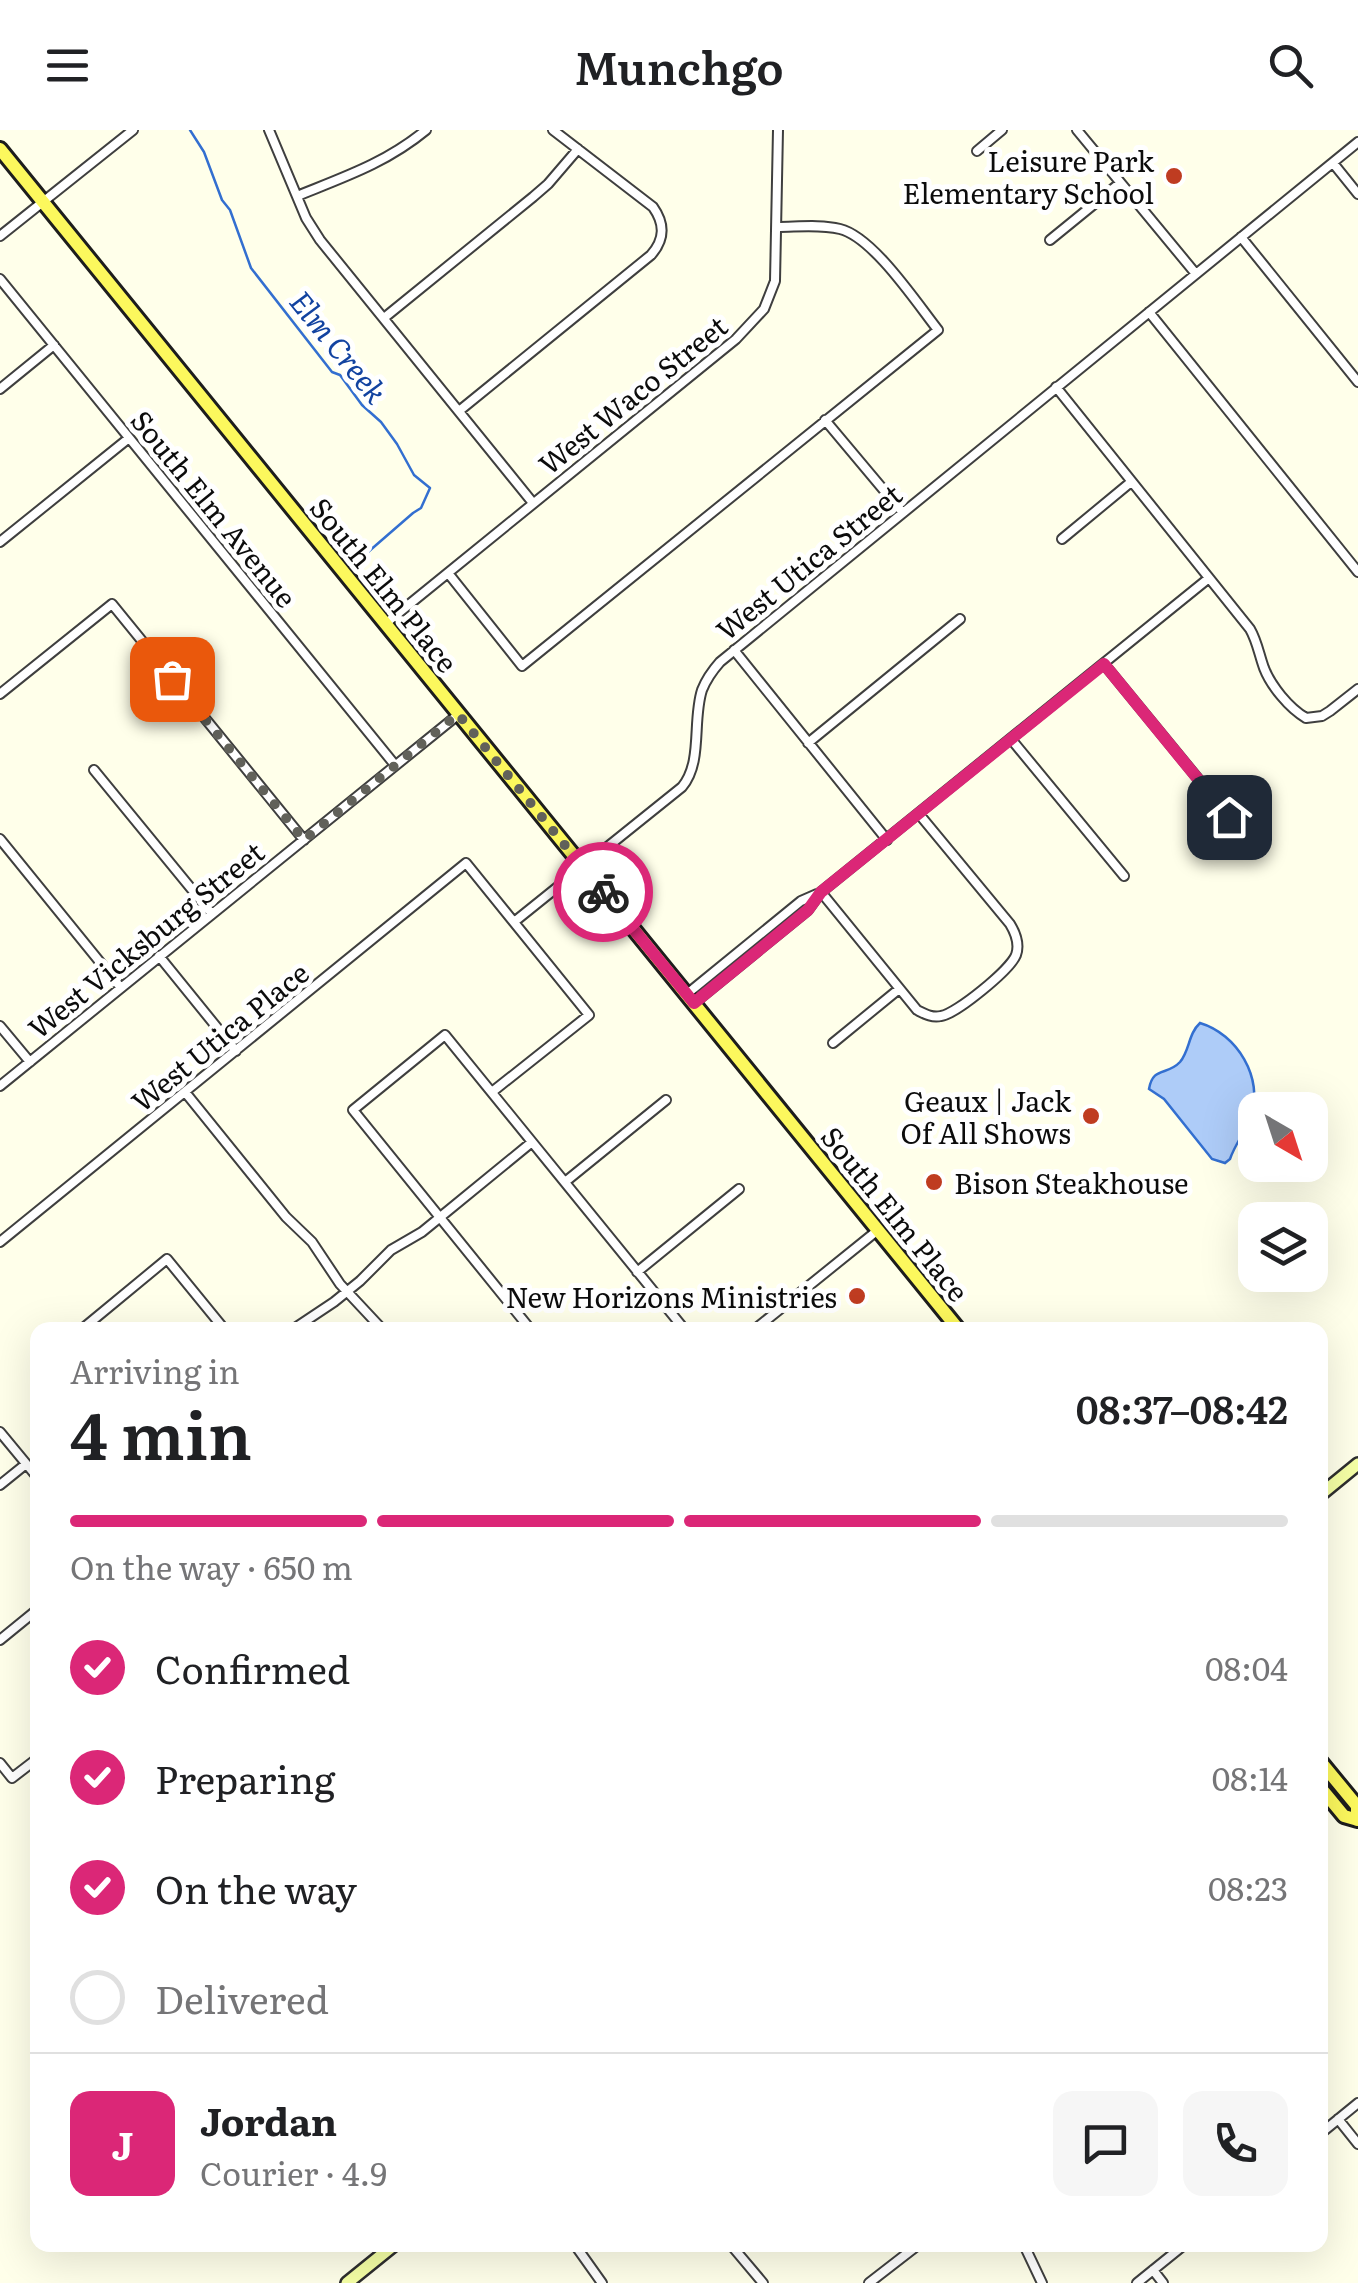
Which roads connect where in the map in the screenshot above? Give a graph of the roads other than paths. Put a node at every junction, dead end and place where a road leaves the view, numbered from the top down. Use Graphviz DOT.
graph roads {
  1 [pos="133,130"];
  2 [pos="269,130"];
  3 [pos="426,130"];
  4 [pos="553,130"];
  5 [pos="778,130"];
  6 [pos="1002,130"];
  7 [pos="1077,130"];
  8 [pos="1358,142"];
  9 [pos="578,149"];
  10 [pos="0,150"];
  11 [pos="976,150"];
  12 [pos="1332,163"];
  13 [pos="1120,183"];
  14 [pos="1358,194"];
  15 [pos="297,196"];
  16 [pos="43,202"];
  17 [pos="777,227"];
  18 [pos="0,236"];
  19 [pos="1241,237"];
  20 [pos="1050,240"];
  21 [pos="1196,274"];
  22 [pos="0,279"];
  23 [pos="1149,312"];
  24 [pos="384,318"];
  25 [pos="54,345"];
  26 [pos="1358,382"];
  27 [pos="1056,387"];
  28 [pos="0,389"];
  29 [pos="458,411"];
  30 [pos="825,420"];
  31 [pos="129,438"];
  32 [pos="1131,482"];
  33 [pos="533,504"];
  34 [pos="903,513"];
  35 [pos="1062,539"];
  36 [pos="0,542"];
  37 [pos="1358,572"];
  38 [pos="448,573"];
  39 [pos="1209,578"];
  40 [pos="960,619"];
  41 [pos="385,624"];
  42 [pos="734,650"];
  43 [pos="1104,664"];
  44 [pos="1358,689"];
  45 [pos="0,694"];
  46 [pos="458,714"];
  47 [pos="1012,739"];
  48 [pos="808,743"];
  49 [pos="395,766"];
  50 [pos="94,770"];
  51 [pos="920,814"];
  52 [pos="0,839"];
  53 [pos="304,840"];
  54 [pos="887,840"];
  55 [pos="1254,848"];
  56 [pos="583,867"];
  57 [pos="1124,876"];
  58 [pos="821,892"];
  59 [pos="212,914"];
  60 [pos="514,922"];
  61 [pos="159,956"];
  62 [pos="121,988"];
  63 [pos="898,989"];
  64 [pos="690,999"];
  65 [pos="0,1026"];
  66 [pos="833,1043"];
  67 [pos="236,1052"];
  68 [pos="30,1062"];
  69 [pos="0,1086"];
  70 [pos="185,1092"];
  71 [pos="492,1092"];
  72 [pos="666,1100"];
  73 [pos="532,1142"];
  74 [pos="564,1182"];
  75 [pos="739,1189"];
  76 [pos="440,1217"];
  77 [pos="878,1230"];
  78 [pos="0,1242"];
  79 [pos="637,1272"];
  80 [pos="347,1292"];
  81 [pos="91,1322"];
  82 [pos="217,1322"];
  83 [pos="304,1322"];
  84 [pos="375,1322"];
  85 [pos="525,1322"];
  86 [pos="678,1322"];
  87 [pos="764,1322"];
  88 [pos="953,1322"];
  89 [pos="0,1432"];
  90 [pos="26,1464"];
  91 [pos="1358,1464"];
  92 [pos="30,1469"];
  93 [pos="0,1485"];
  94 [pos="1328,1488"];
  95 [pos="30,1616"];
  96 [pos="0,1640"];
  97 [pos="0,1763"];
  98 [pos="30,1764"];
  99 [pos="1328,1770"];
  100 [pos="1328,1797"];
  101 [pos="1358,1820"];
  102 [pos="1358,2103"];
  103 [pos="1338,2119"];
  104 [pos="1328,2127"];
  105 [pos="1358,2144"];
  106 [pos="385,2252"];
  107 [pos="580,2252"];
  108 [pos="738,2252"];
  109 [pos="909,2252"];
  110 [pos="1027,2252"];
  111 [pos="1175,2252"];
  112 [pos="1153,2270"];
  113 [pos="347,2283"];
  114 [pos="602,2283"];
  115 [pos="762,2283"];
  116 [pos="870,2283"];
  117 [pos="1042,2283"];
  118 [pos="1137,2283"];
  119 [pos="1163,2283"];
  1 -- 16 [label="street"];
  2 -- 15 [label="street"];
  3 -- 15 [label="street"];
  4 -- 9 [label="street"];
  5 -- 17 [label="street, West Waco Street"];
  6 -- 11 [label="street"];
  7 -- 13 [label="street"];
  8 -- 12 [label="street, West Utica Street"];
  9 -- 24 [label="street"];
  9 -- 29 [label="street"];
  10 -- 16 [label="main road, South Elm Place"];
  12 -- 14 [label="street"];
  12 -- 19 [label="street, West Utica Street"];
  13 -- 20 [label="street"];
  13 -- 21 [label="street"];
  15 -- 24 [label="street"];
  16 -- 18 [label="street"];
  16 -- 41 [label="main road, South Elm Place"];
  17 -- 30 [label="street"];
  17 -- 33 [label="street, West Waco Street"];
  19 -- 21 [label="street, West Utica Street"];
  19 -- 26 [label="street"];
  21 -- 23 [label="street, West Utica Street"];
  22 -- 25 [label="street, South Elm Avenue"];
  23 -- 27 [label="street, West Utica Street"];
  23 -- 37 [label="street"];
  24 -- 29 [label="street"];
  25 -- 28 [label="street"];
  25 -- 31 [label="street, South Elm Avenue"];
  27 -- 32 [label="street"];
  27 -- 34 [label="street, West Utica Street"];
  29 -- 33 [label="street"];
  30 -- 34 [label="street"];
  30 -- 38 [label="street"];
  31 -- 36 [label="street"];
  31 -- 49 [label="street, South Elm Avenue"];
  32 -- 35 [label="street"];
  32 -- 39 [label="street"];
  33 -- 38 [label="street, West Waco Street"];
  34 -- 42 [label="street, West Utica Street"];
  38 -- 41 [label="street, West Waco Street"];
  39 -- 43 [label="street"];
  39 -- 44 [label="street"];
  40 -- 48 [label="street"];
  41 -- 46 [label="main road, South Elm Place"];
  42 -- 48 [label="street"];
  42 -- 56 [label="street, West Utica Street"];
  43 -- 47 [label="street"];
  43 -- 55 [label="street"];
  45 -- 53 [label="street"];
  46 -- 49 [label="street, West Vicksburg Street"];
  46 -- 56 [label="main road, South Elm Place"];
  47 -- 51 [label="street"];
  47 -- 57 [label="street"];
  48 -- 54 [label="street"];
  49 -- 53 [label="street, West Vicksburg Street"];
  50 -- 59 [label="street"];
  51 -- 54 [label="street"];
  51 -- 63 [label="street"];
  52 -- 62 [label="street"];
  53 -- 59 [label="street, West Vicksburg Street"];
  54 -- 58 [label="street"];
  56 -- 60 [label="street, West Utica Street"];
  56 -- 64 [label="main road, South Elm Place"];
  58 -- 63 [label="street"];
  58 -- 64 [label="street"];
  59 -- 61 [label="street, West Vicksburg Street"];
  60 -- 67 [label="street, West Utica Place"];
  60 -- 71 [label="street"];
  61 -- 62 [label="street, West Vicksburg Street"];
  61 -- 67 [label="street"];
  62 -- 68 [label="street, West Vicksburg Street"];
  63 -- 66 [label="street"];
  64 -- 77 [label="main road, South Elm Place"];
  65 -- 68 [label="street"];
  67 -- 70 [label="street, West Utica Place"];
  68 -- 69 [label="street, West Vicksburg Street"];
  70 -- 78 [label="street, West Utica Place"];
  70 -- 80 [label="street"];
  71 -- 73 [label="street"];
  71 -- 76 [label="street"];
  72 -- 74 [label="street"];
  73 -- 74 [label="street"];
  73 -- 76 [label="street"];
  74 -- 79 [label="street"];
  75 -- 79 [label="street"];
  76 -- 80 [label="street"];
  76 -- 85 [label="street"];
  77 -- 87 [label="street"];
  77 -- 88 [label="main road, South Elm Place"];
  79 -- 86 [label="street"];
  80 -- 83 [label="street"];
  80 -- 84 [label="street"];
  81 -- 82 [label="street"];
  89 -- 90 [label="street"];
  90 -- 92 [label="street"];
  90 -- 93 [label="street"];
  91 -- 94 [label="main road"];
  95 -- 96 [label="street"];
  97 -- 98 [label="street"];
  99 -- 101 [label="main road"];
  100 -- 101 [label="main road"];
  102 -- 103 [label="street"];
  103 -- 104 [label="street"];
  103 -- 105 [label="street"];
  106 -- 113 [label="main road"];
  107 -- 114 [label="street"];
  108 -- 115 [label="street"];
  109 -- 116 [label="street"];
  110 -- 117 [label="street"];
  111 -- 112 [label="street"];
  112 -- 118 [label="street"];
  112 -- 119 [label="street"];
}
